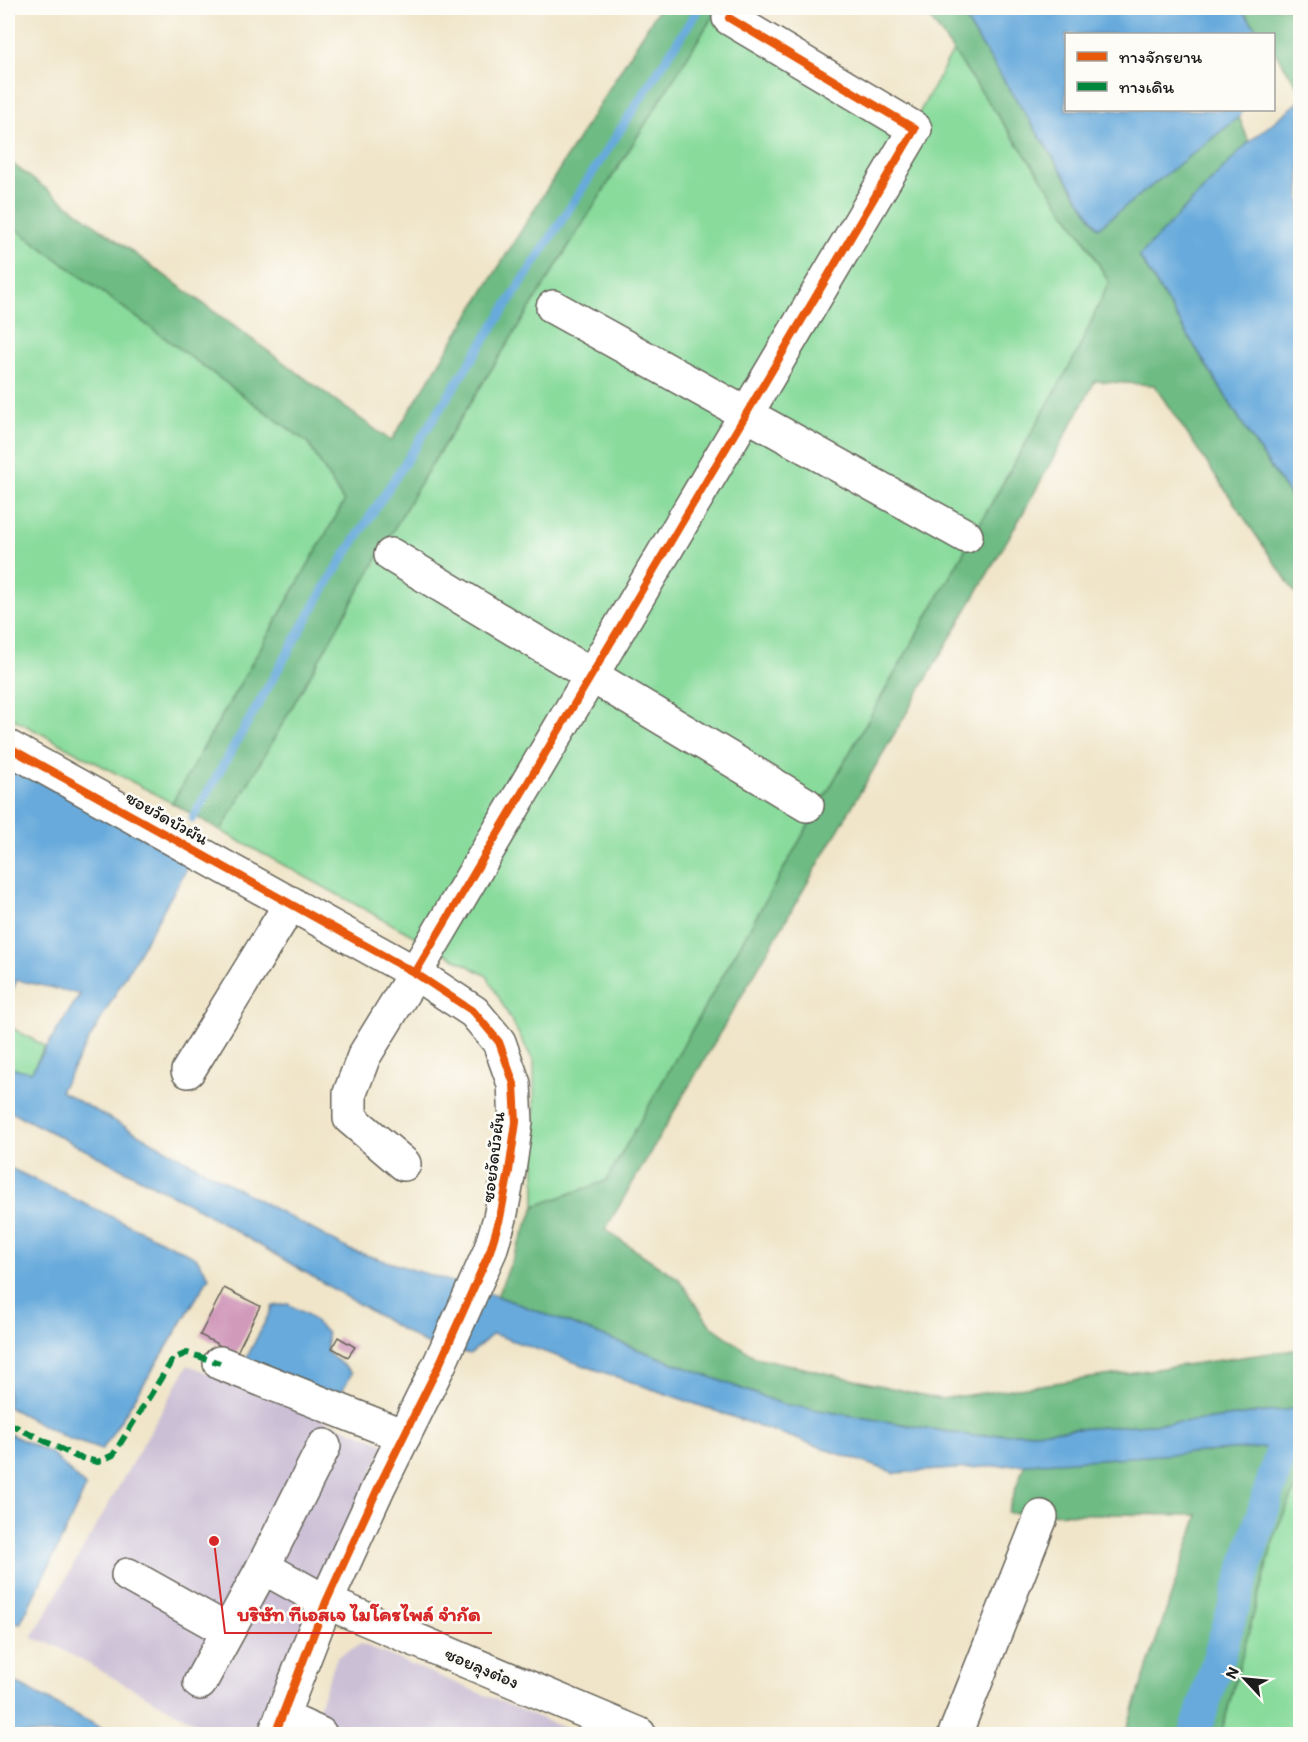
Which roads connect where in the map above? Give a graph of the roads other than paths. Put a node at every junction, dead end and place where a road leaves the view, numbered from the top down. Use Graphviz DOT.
graph roads {
  1 [pos="729,18"];
  2 [pos="553,307"];
  3 [pos="747,414"];
  4 [pos="966,536"];
  5 [pos="391,555"];
  6 [pos="592,675"];
  7 [pos="8,747"];
  8 [pos="807,805"];
  9 [pos="291,903"];
  10 [pos="415,973"];
  11 [pos="188,1071"];
  12 [pos="404,1164"];
  13 [pos="220,1363"];
  14 [pos="404,1436"];
  15 [pos="324,1446"];
  16 [pos="1041,1517"];
  17 [pos="263,1567"];
  18 [pos="128,1575"];
  19 [pos="326,1602"];
  20 [pos="228,1631"];
  21 [pos="200,1683"];
  22 [pos="279,1726"];
  23 [pos="320,1734"];
  24 [pos="639,1734"];
  25 [pos="955,1734"];
  1 -- 3 [label="street"];
  2 -- 3 [label="street"];
  3 -- 4 [label="street"];
  3 -- 6 [label="street"];
  5 -- 6 [label="street"];
  6 -- 8 [label="street"];
  6 -- 10 [label="street"];
  7 -- 9 [label="street, ซอยวัดบัวผัน"];
  9 -- 10 [label="street, ซอยวัดบัวผัน"];
  9 -- 11 [label="street"];
  10 -- 12 [label="street"];
  10 -- 14 [label="street, ซอยวัดบัวผัน"];
  13 -- 14 [label="street"];
  14 -- 19 [label="street, ซอยวัดบัวผัน"];
  15 -- 17 [label="street"];
  16 -- 25 [label="street"];
  17 -- 19 [label="street, ซอยลุงต๋อง"];
  17 -- 20 [label="street"];
  18 -- 20 [label="street"];
  19 -- 22 [label="street, ซอยวัดบัวผัน"];
  19 -- 24 [label="street, ซอยลุงต๋อง"];
  20 -- 21 [label="street"];
  22 -- 23 [label="street"];
}
